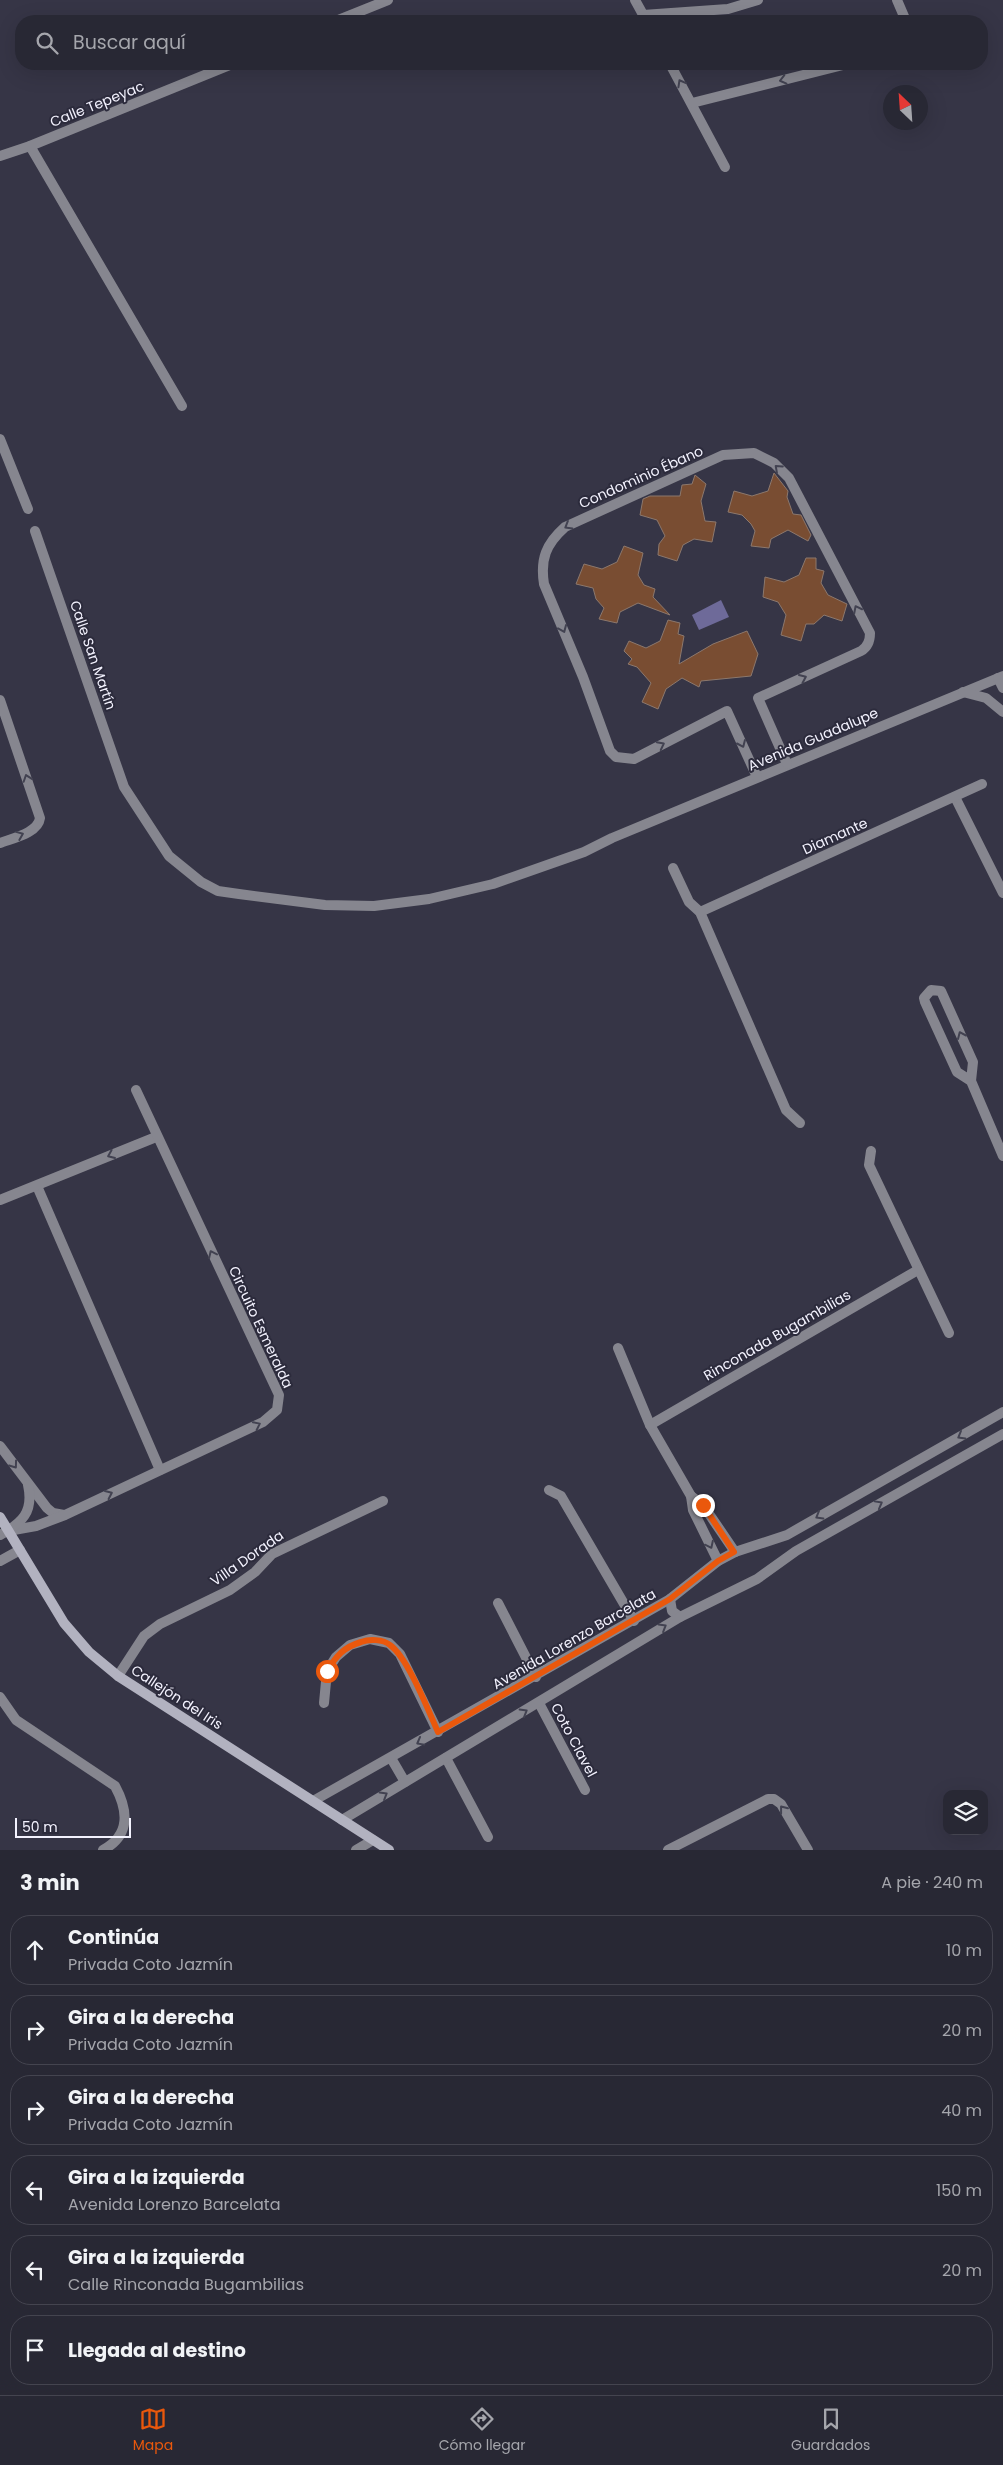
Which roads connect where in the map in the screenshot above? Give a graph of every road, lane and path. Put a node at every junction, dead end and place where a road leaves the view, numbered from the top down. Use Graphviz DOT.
graph roads {
  1 [pos="388,0"];
  2 [pos="635,0"];
  3 [pos="758,0"];
  4 [pos="897,0"];
  5 [pos="351,15"];
  6 [pos="642,15"];
  7 [pos="672,15"];
  8 [pos="903,15"];
  9 [pos="217,70"];
  10 [pos="673,70"];
  11 [pos="823,70"];
  12 [pos="692,103"];
  13 [pos="30,146"];
  14 [pos="0,156"];
  15 [pos="725,167"];
  16 [pos="182,406"];
  17 [pos="0,439"];
  18 [pos="28,509"];
  19 [pos="35,531"];
  20 [pos="1000,677"];
  21 [pos="1003,688"];
  22 [pos="963,692"];
  23 [pos="0,700"];
  24 [pos="1003,712"];
  25 [pos="786,764"];
  26 [pos="757,777"];
  27 [pos="982,784"];
  28 [pos="955,797"];
  29 [pos="635,828"];
  30 [pos="0,843"];
  31 [pos="673,868"];
  32 [pos="1003,893"];
  33 [pos="700,912"];
  34 [pos="971,1081"];
  35 [pos="136,1090"];
  36 [pos="800,1123"];
  37 [pos="156,1137"];
  38 [pos="871,1151"];
  39 [pos="1003,1156"];
  40 [pos="37,1186"];
  41 [pos="0,1200"];
  42 [pos="918,1270"];
  43 [pos="949,1332"];
  44 [pos="618,1348"];
  45 [pos="1003,1412"];
  46 [pos="650,1425"];
  47 [pos="1003,1434"];
  48 [pos="0,1446"];
  49 [pos="160,1470"];
  50 [pos="28,1484"];
  51 [pos="549,1490"];
  52 [pos="691,1496"];
  53 [pos="383,1501"];
  54 [pos="65,1515"];
  55 [pos="0,1517"];
  56 [pos="4,1533"];
  57 [pos="787,1535"];
  58 [pos="20,1550"];
  59 [pos="796,1551"];
  60 [pos="734,1552"];
  61 [pos="0,1561"];
  62 [pos="718,1561"];
  63 [pos="670,1599"];
  64 [pos="498,1603"];
  65 [pos="680,1617"];
  66 [pos="634,1621"];
  67 [pos="118,1676"];
  68 [pos="536,1677"];
  69 [pos="0,1697"];
  70 [pos="324,1703"];
  71 [pos="539,1703"];
  72 [pos="438,1732"];
  73 [pos="391,1758"];
  74 [pos="446,1758"];
  75 [pos="406,1782"];
  76 [pos="585,1790"];
  77 [pos="313,1801"];
  78 [pos="342,1820"];
  79 [pos="488,1837"];
  80 [pos="373,1840"];
  81 [pos="103,1850"];
  82 [pos="356,1850"];
  83 [pos="389,1850"];
  84 [pos="668,1850"];
  85 [pos="808,1850"];
  1 -- 5 [label="street"];
  2 -- 6 [label="street"];
  3 -- 7 [label="street"];
  4 -- 8 [label="street"];
  9 -- 13 [label="street, Calle Tepeyac"];
  12 -- 10 [label="street, one-way"];
  11 -- 12 [label="street, one-way"];
  12 -- 15 [label="street"];
  13 -- 14 [label="street, Calle Tepeyac"];
  13 -- 16 [label="street"];
  17 -- 18 [label="street"];
  19 -- 29 [label="street, Calle San Martín"];
  20 -- 21 [label="street"];
  20 -- 22 [label="street, Avenida Guadalupe"];
  22 -- 24 [label="street"];
  22 -- 25 [label="street, Avenida Guadalupe"];
  30 -- 23 [label="street, one-way"];
  25 -- 26 [label="street, Avenida Guadalupe"];
  25 -- 26 [label="street, Condominio Ébano, one-way"];
  26 -- 29 [label="street, Avenida Guadalupe"];
  27 -- 28 [label="street, Diamante"];
  28 -- 32 [label="street"];
  28 -- 33 [label="street, Diamante"];
  31 -- 33 [label="street"];
  33 -- 36 [label="street"];
  34 -- 34 [label="street, one-way"];
  34 -- 39 [label="street"];
  35 -- 37 [label="street, Circuito Esmeralda"];
  37 -- 40 [label="street, one-way"];
  49 -- 37 [label="street, Circuito Esmeralda, one-way"];
  38 -- 42 [label="street"];
  40 -- 41 [label="street"];
  40 -- 49 [label="street"];
  42 -- 43 [label="street"];
  42 -- 46 [label="street, Rinconada Bugambilias"];
  44 -- 46 [label="street"];
  45 -- 57 [label="street, Avenida Lorenzo Barcelata, one-way"];
  46 -- 52 [label="street"];
  59 -- 47 [label="street, one-way"];
  48 -- 50 [label="street, one-way"];
  54 -- 49 [label="street, Circuito Esmeralda, one-way"];
  50 -- 54 [label="street"];
  50 -- 56 [label="street"];
  51 -- 66 [label="street"];
  52 -- 60 [label="street"];
  52 -- 62 [label="street, one-way"];
  53 -- 67 [label="street, Villa Dorada"];
  54 -- 56 [label="street, Circuito Esmeralda"];
  55 -- 56 [label="street, Callejón del Iris"];
  56 -- 58 [label="street, Callejón del Iris"];
  57 -- 59 [label="street"];
  57 -- 60 [label="street, Avenida Lorenzo Barcelata"];
  58 -- 61 [label="street"];
  58 -- 67 [label="street, Callejón del Iris"];
  59 -- 65 [label="street"];
  60 -- 62 [label="street, Avenida Lorenzo Barcelata"];
  62 -- 63 [label="street, Avenida Lorenzo Barcelata"];
  63 -- 65 [label="street"];
  63 -- 66 [label="street, Avenida Lorenzo Barcelata"];
  64 -- 68 [label="street"];
  71 -- 65 [label="street, one-way"];
  66 -- 68 [label="street, Avenida Lorenzo Barcelata"];
  67 -- 77 [label="street, Callejón del Iris"];
  68 -- 72 [label="street, Avenida Lorenzo Barcelata"];
  69 -- 81 [label="street"];
  70 -- 72 [label="street"];
  74 -- 71 [label="street, one-way"];
  71 -- 76 [label="street, Coto Clavel"];
  72 -- 73 [label="street, Avenida Lorenzo Barcelata, one-way"];
  73 -- 75 [label="street"];
  73 -- 77 [label="street, Avenida Lorenzo Barcelata"];
  74 -- 75 [label="street"];
  74 -- 79 [label="street"];
  78 -- 75 [label="street, one-way"];
  77 -- 78 [label="street, Callejón del Iris"];
  78 -- 80 [label="street, Callejón del Iris"];
  80 -- 82 [label="street"];
  80 -- 83 [label="street, Callejón del Iris"];
  85 -- 84 [label="street, one-way"];
}
